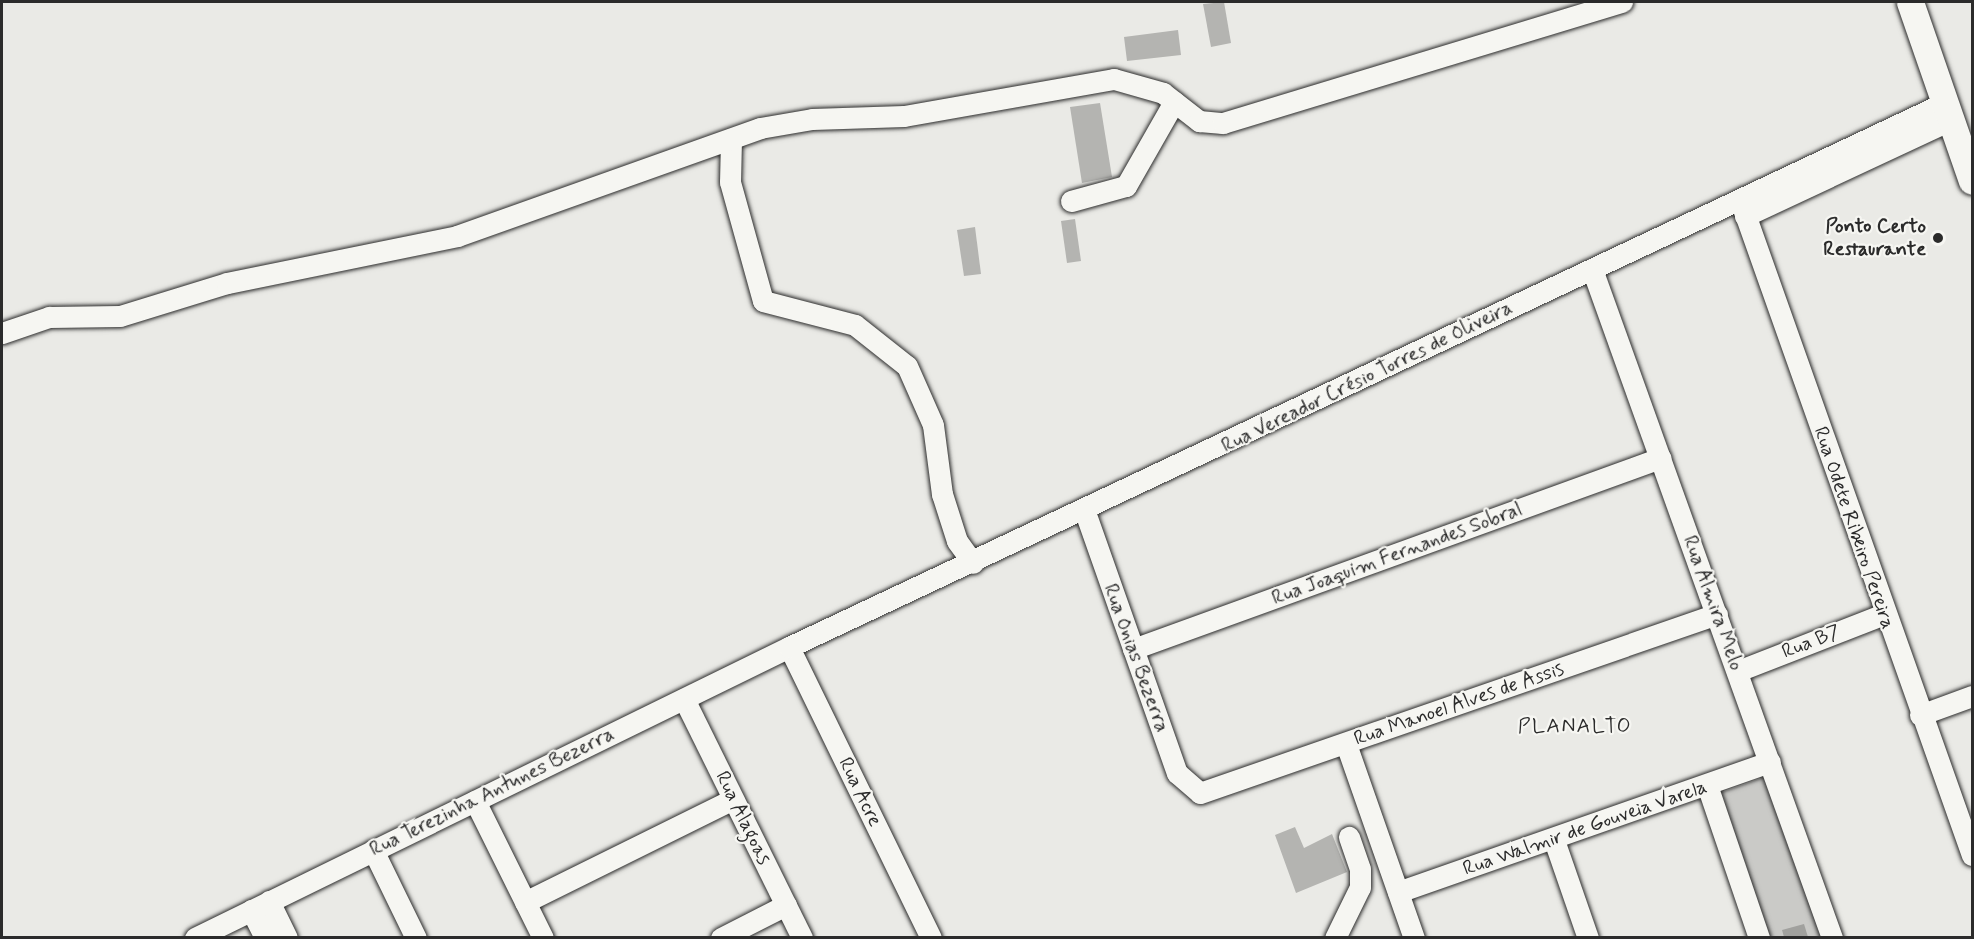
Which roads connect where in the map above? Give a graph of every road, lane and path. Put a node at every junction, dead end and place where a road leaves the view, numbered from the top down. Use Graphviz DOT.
graph roads {
  1 [pos="1622,2"];
  2 [pos="1910,2"];
  3 [pos="1918,15"];
  4 [pos="1174,102"];
  5 [pos="1956,126"];
  6 [pos="731,139"];
  7 [pos="1972,181"];
  8 [pos="1071,201"];
  9 [pos="1743,208"];
  10 [pos="1592,269"];
  11 [pos="2,333"];
  12 [pos="1660,458"];
  13 [pos="1085,512"];
  14 [pos="973,563"];
  15 [pos="1717,614"];
  16 [pos="1884,614"];
  17 [pos="789,647"];
  18 [pos="1133,650"];
  19 [pos="1737,671"];
  20 [pos="1972,696"];
  21 [pos="684,699"];
  22 [pos="1920,715"];
  23 [pos="1346,744"];
  24 [pos="1770,762"];
  25 [pos="1707,785"];
  26 [pos="1200,793"];
  27 [pos="734,800"];
  28 [pos="475,801"];
  29 [pos="1348,837"];
  30 [pos="1554,840"];
  31 [pos="373,850"];
  32 [pos="1972,855"];
  33 [pos="1398,892"];
  34 [pos="525,902"];
  35 [pos="786,905"];
  36 [pos="260,906"];
  37 [pos="195,938"];
  38 [pos="265,938"];
  39 [pos="287,938"];
  40 [pos="416,938"];
  41 [pos="543,938"];
  42 [pos="721,938"];
  43 [pos="802,938"];
  44 [pos="931,938"];
  45 [pos="1335,938"];
  46 [pos="1414,938"];
  47 [pos="1588,938"];
  48 [pos="1759,938"];
  49 [pos="1832,938"];
  1 -- 4 [label="street"];
  2 -- 3 [label="main road"];
  3 -- 5 [label="main road"];
  4 -- 6 [label="street"];
  4 -- 8 [label="street"];
  5 -- 7 [label="main road"];
  5 -- 9 [label="street, Rua Vereador Crésio Torres de Oliveira"];
  6 -- 11 [label="street"];
  6 -- 14 [label="street"];
  9 -- 10 [label="street, Rua Vereador Crésio Torres de Oliveira"];
  9 -- 16 [label="street, Rua Odete Ribeiro Pereira"];
  10 -- 12 [label="street, Rua Almira Melo"];
  10 -- 13 [label="street, Rua Vereador Crésio Torres de Oliveira"];
  12 -- 15 [label="street, Rua Almira Melo"];
  12 -- 18 [label="street, Rua Joaquim Fernandes Sobral"];
  13 -- 14 [label="street, Rua Vereador Crésio Torres de Oliveira"];
  13 -- 18 [label="street, Rua Onias Bezerra"];
  14 -- 17 [label="street, Rua Vereador Crésio Torres de Oliveira"];
  15 -- 19 [label="street, Rua Almira Melo"];
  15 -- 23 [label="street, Rua Manoel Alves de Assis"];
  16 -- 19 [label="street, Rua B7"];
  16 -- 22 [label="street, Rua Odete Ribeiro Pereira"];
  17 -- 21 [label="street, Rua Terezinha Antunes Bezerra"];
  17 -- 44 [label="street, Rua Acre"];
  18 -- 26 [label="street, Rua Onias Bezerra"];
  19 -- 24 [label="street, Rua Almira Melo"];
  20 -- 22 [label="street"];
  21 -- 27 [label="street, Rua Alagoas"];
  21 -- 28 [label="street, Rua Terezinha Antunes Bezerra"];
  22 -- 32 [label="street, Rua Odete Ribeiro Pereira"];
  23 -- 26 [label="street, Rua Manoel Alves de Assis"];
  23 -- 33 [label="street"];
  24 -- 25 [label="street, Rua Walmir de Gouveia Varela"];
  24 -- 49 [label="street, Rua Almira Melo"];
  25 -- 30 [label="street, Rua Walmir de Gouveia Varela"];
  25 -- 48 [label="street"];
  27 -- 34 [label="street"];
  27 -- 35 [label="street, Rua Alagoas"];
  28 -- 31 [label="street, Rua Terezinha Antunes Bezerra"];
  28 -- 34 [label="street"];
  29 -- 45 [label="street"];
  30 -- 33 [label="street, Rua Walmir de Gouveia Varela"];
  30 -- 47 [label="street"];
  31 -- 36 [label="street, Rua Terezinha Antunes Bezerra"];
  31 -- 40 [label="street"];
  33 -- 46 [label="street"];
  34 -- 41 [label="street"];
  35 -- 42 [label="street"];
  35 -- 43 [label="street, Rua Alagoas"];
  36 -- 37 [label="street, Rua Terezinha Antunes Bezerra"];
  36 -- 38 [label="street"];
  36 -- 39 [label="street"];
}
